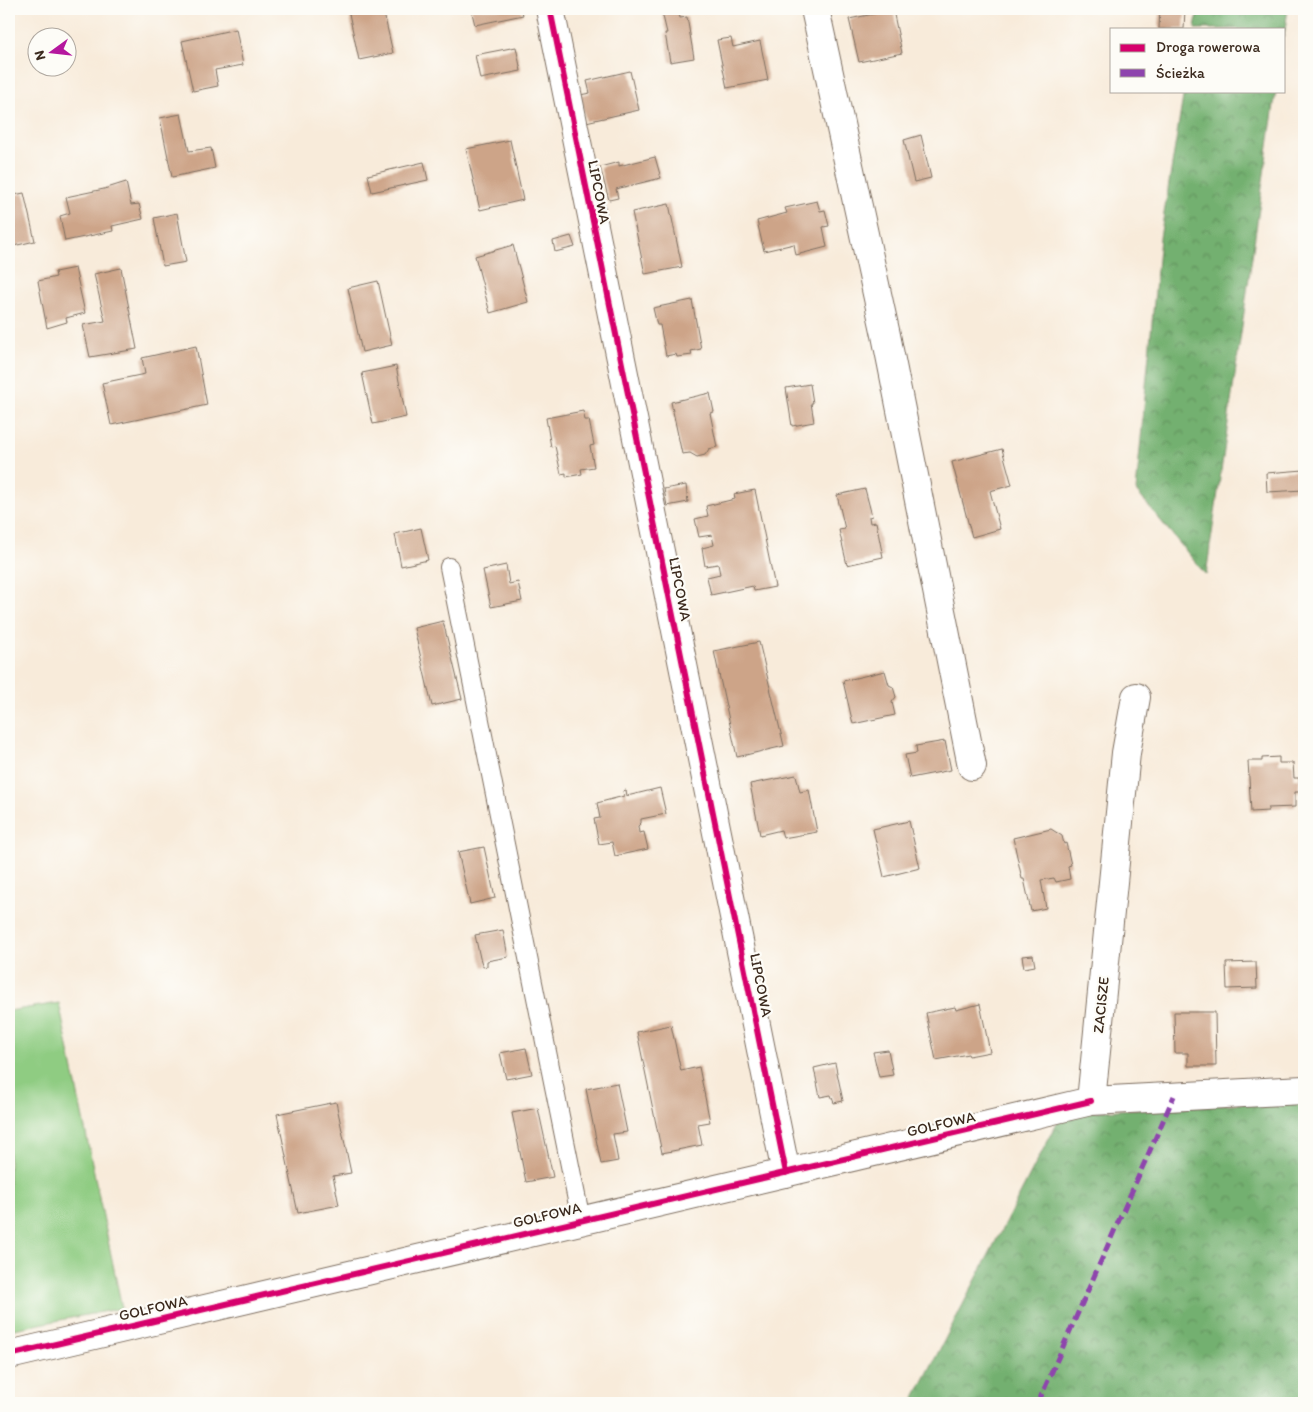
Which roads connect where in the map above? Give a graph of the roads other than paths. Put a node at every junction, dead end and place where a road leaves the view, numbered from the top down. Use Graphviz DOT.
graph roads {
  1 [pos="550,9"];
  2 [pos="815,9"];
  3 [pos="449,567"];
  4 [pos="1136,697"];
  5 [pos="972,766"];
  6 [pos="1304,1090"];
  7 [pos="1091,1101"];
  8 [pos="786,1173"];
  9 [pos="581,1220"];
  10 [pos="9,1356"];
  1 -- 8 [label="street, LIPCOWA"];
  2 -- 5 [label="street"];
  3 -- 9 [label="lane"];
  4 -- 7 [label="street, ZACISZE"];
  6 -- 7 [label="street"];
  7 -- 8 [label="street, GOLFOWA"];
  8 -- 9 [label="street, GOLFOWA"];
  9 -- 10 [label="street, GOLFOWA"];
}
